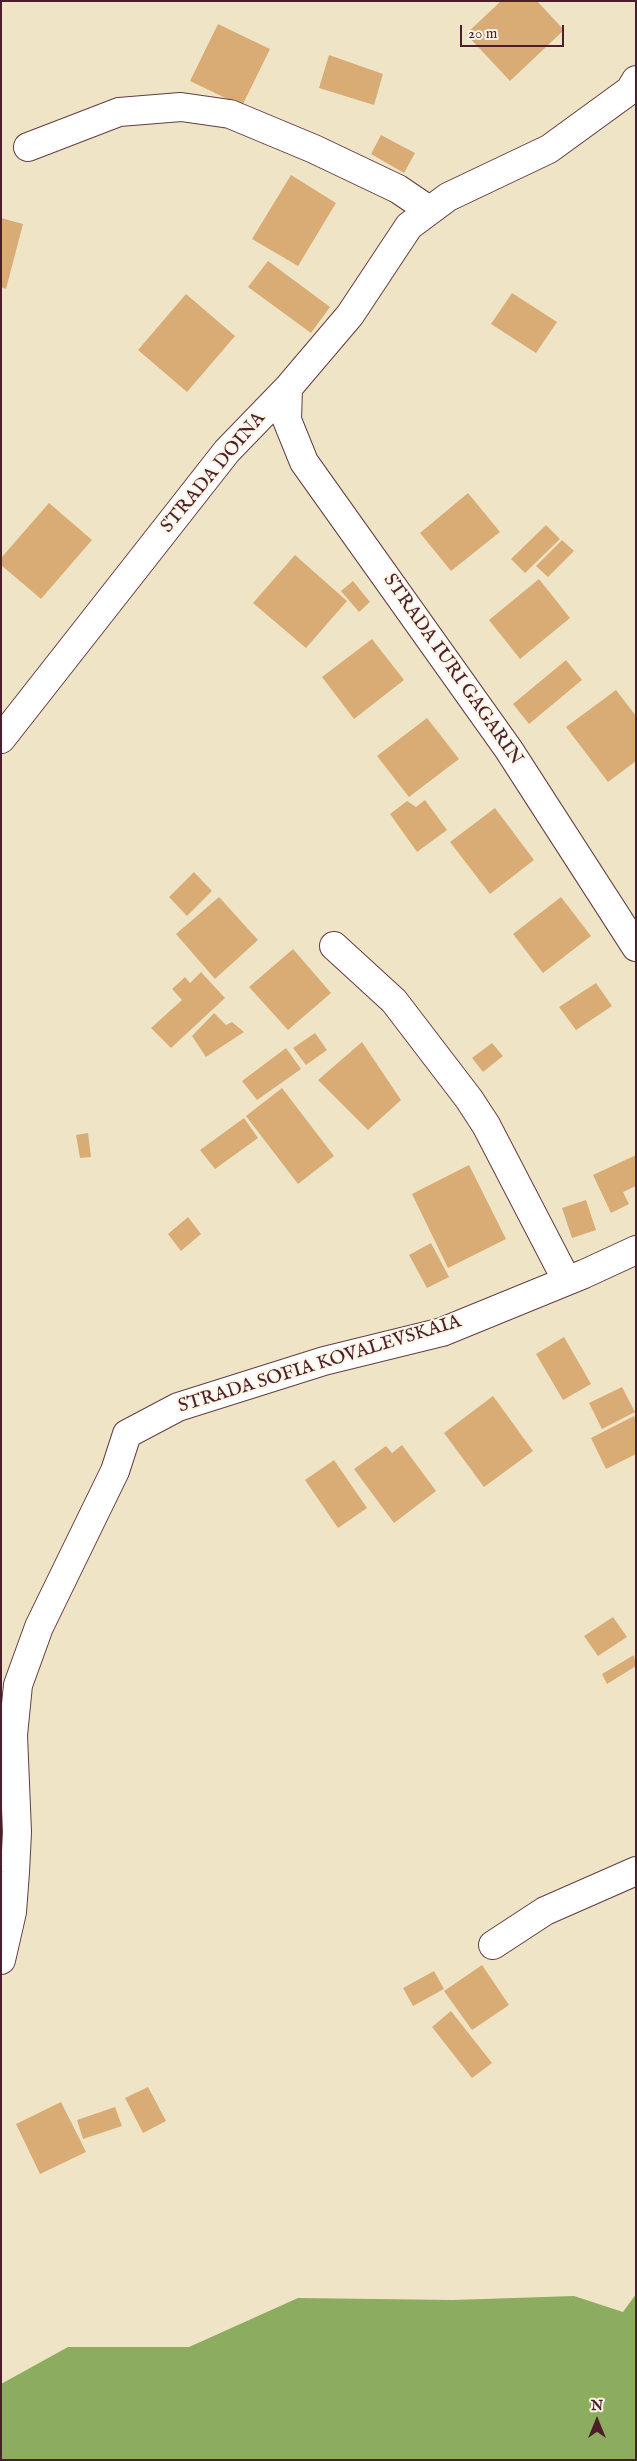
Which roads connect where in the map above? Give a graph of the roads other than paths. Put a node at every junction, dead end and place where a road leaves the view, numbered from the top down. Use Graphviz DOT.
graph roads {
  1 [pos="636,80"];
  2 [pos="28,147"];
  3 [pos="429,210"];
  4 [pos="288,388"];
  5 [pos="1,739"];
  6 [pos="334,946"];
  7 [pos="636,947"];
  8 [pos="636,1250"];
  9 [pos="567,1281"];
  10 [pos="636,1870"];
  11 [pos="493,1945"];
  12 [pos="1,1960"];
  1 -- 3 [label="street, STRADA DOINA"];
  2 -- 3 [label="street"];
  3 -- 4 [label="street, STRADA DOINA"];
  4 -- 5 [label="street, STRADA DOINA"];
  4 -- 7 [label="street, STRADA IURI GAGARIN"];
  6 -- 9 [label="street"];
  8 -- 9 [label="street, STRADA SOFIA KOVALEVSKAIA"];
  9 -- 12 [label="street, STRADA SOFIA KOVALEVSKAIA"];
  10 -- 11 [label="street"];
}
